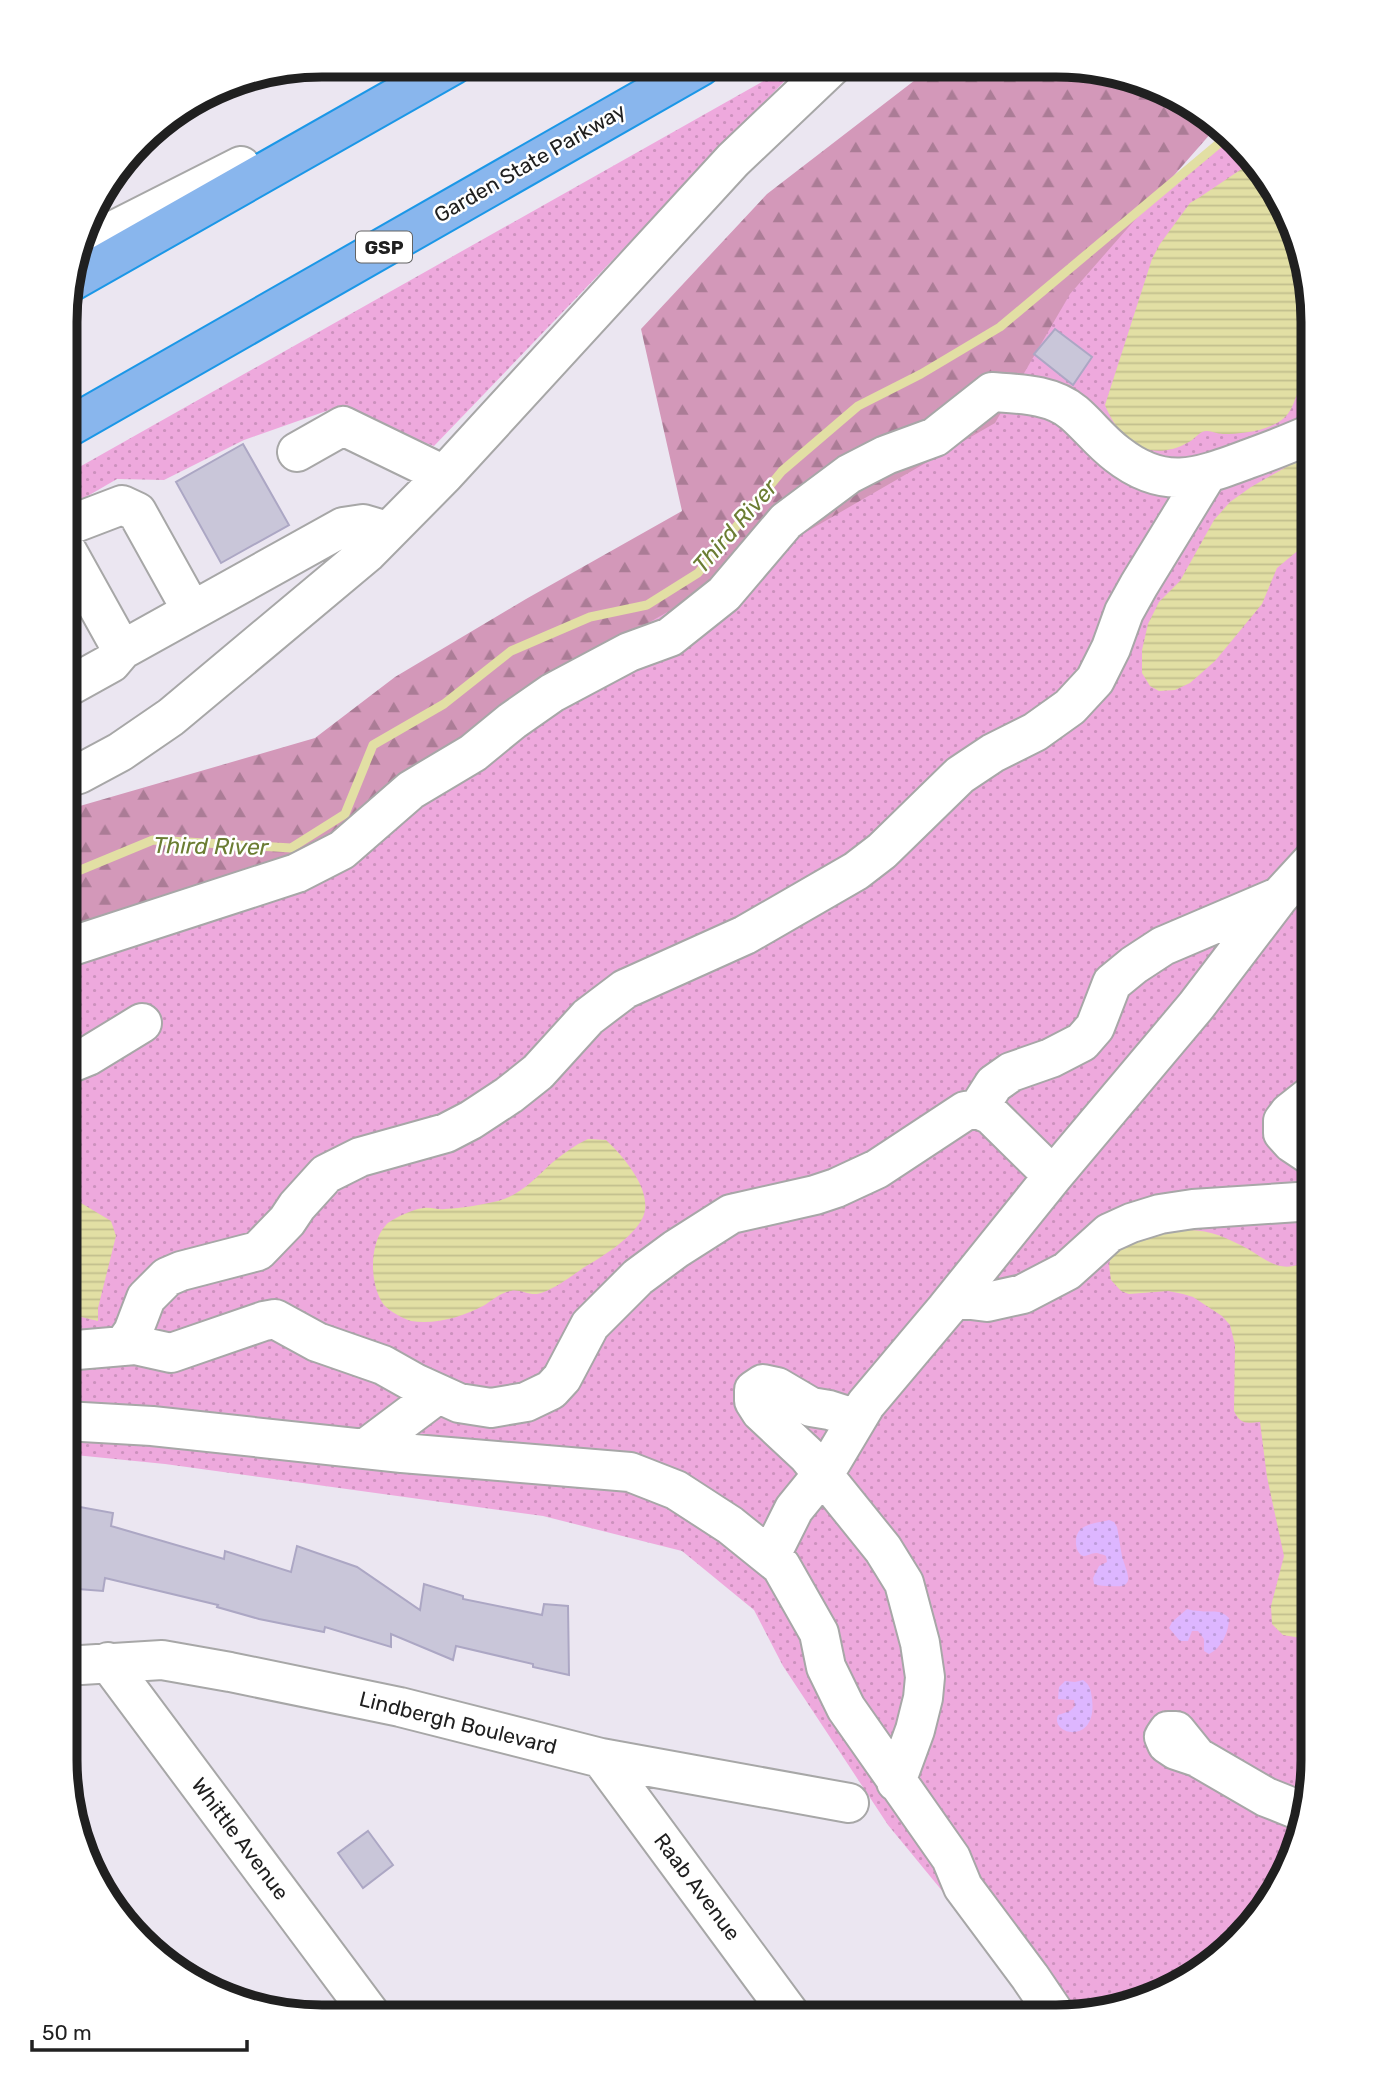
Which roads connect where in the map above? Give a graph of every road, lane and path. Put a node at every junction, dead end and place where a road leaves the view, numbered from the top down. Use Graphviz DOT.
graph roads {
  1 [pos="415,77"];
  2 [pos="432,77"];
  3 [pos="682,77"];
  4 [pos="820,77"];
  5 [pos="91,242"];
  6 [pos="82,276"];
  7 [pos="77,422"];
  8 [pos="1301,437"];
  9 [pos="297,452"];
  10 [pos="1207,474"];
  11 [pos="444,475"];
  12 [pos="77,522"];
  13 [pos="387,531"];
  14 [pos="77,569"];
  15 [pos="192,611"];
  16 [pos="122,650"];
  17 [pos="77,682"];
  18 [pos="77,775"];
  19 [pos="1301,873"];
  20 [pos="1279,897"];
  21 [pos="1213,924"];
  22 [pos="77,944"];
  23 [pos="1238,952"];
  24 [pos="142,1023"];
  25 [pos="77,1060"];
  26 [pos="1300,1104"];
  27 [pos="978,1109"];
  28 [pos="1300,1149"];
  29 [pos="1053,1176"];
  30 [pos="1300,1200"];
  31 [pos="955,1298"];
  32 [pos="123,1346"];
  33 [pos="77,1350"];
  34 [pos="438,1394"];
  35 [pos="857,1419"];
  36 [pos="77,1422"];
  37 [pos="366,1448"];
  38 [pos="823,1474"];
  39 [pos="794,1509"];
  40 [pos="716,1516"];
  41 [pos="770,1557"];
  42 [pos="108,1662"];
  43 [pos="77,1665"];
  44 [pos="1197,1757"];
  45 [pos="601,1758"];
  46 [pos="896,1782"];
  47 [pos="849,1803"];
  48 [pos="1296,1809"];
  49 [pos="364,2005"];
  50 [pos="783,2005"];
  51 [pos="1049,2005"];
  1 -- 5 [label="street"];
  2 -- 6 [label="highway"];
  3 -- 7 [label="highway, Garden State Parkway / GSP"];
  4 -- 11 [label="street"];
  8 -- 10 [label="street"];
  9 -- 11 [label="street"];
  10 -- 22 [label="street"];
  10 -- 32 [label="street"];
  11 -- 13 [label="street"];
  12 -- 15 [label="street"];
  13 -- 15 [label="street"];
  13 -- 18 [label="street"];
  14 -- 16 [label="street"];
  15 -- 16 [label="street"];
  16 -- 17 [label="street"];
  19 -- 20 [label="street"];
  20 -- 21 [label="street"];
  20 -- 23 [label="street"];
  21 -- 23 [label="street"];
  21 -- 27 [label="street"];
  23 -- 29 [label="street"];
  24 -- 25 [label="street"];
  26 -- 28 [label="street"];
  27 -- 29 [label="street"];
  27 -- 34 [label="street"];
  29 -- 31 [label="street"];
  30 -- 31 [label="street"];
  31 -- 35 [label="street"];
  32 -- 33 [label="street"];
  32 -- 34 [label="street"];
  34 -- 37 [label="street"];
  35 -- 38 [label="street"];
  35 -- 38 [label="street"];
  36 -- 37 [label="street"];
  37 -- 40 [label="street"];
  38 -- 39 [label="street"];
  38 -- 46 [label="street"];
  39 -- 40 [label="street"];
  39 -- 41 [label="street"];
  40 -- 41 [label="street"];
  41 -- 46 [label="street"];
  42 -- 43 [label="street, Lindbergh Boulevard"];
  42 -- 45 [label="street, Lindbergh Boulevard"];
  42 -- 49 [label="street, Whittle Avenue"];
  44 -- 48 [label="street"];
  45 -- 47 [label="street, Lindbergh Boulevard"];
  45 -- 50 [label="street, Raab Avenue"];
  46 -- 51 [label="street"];
}
